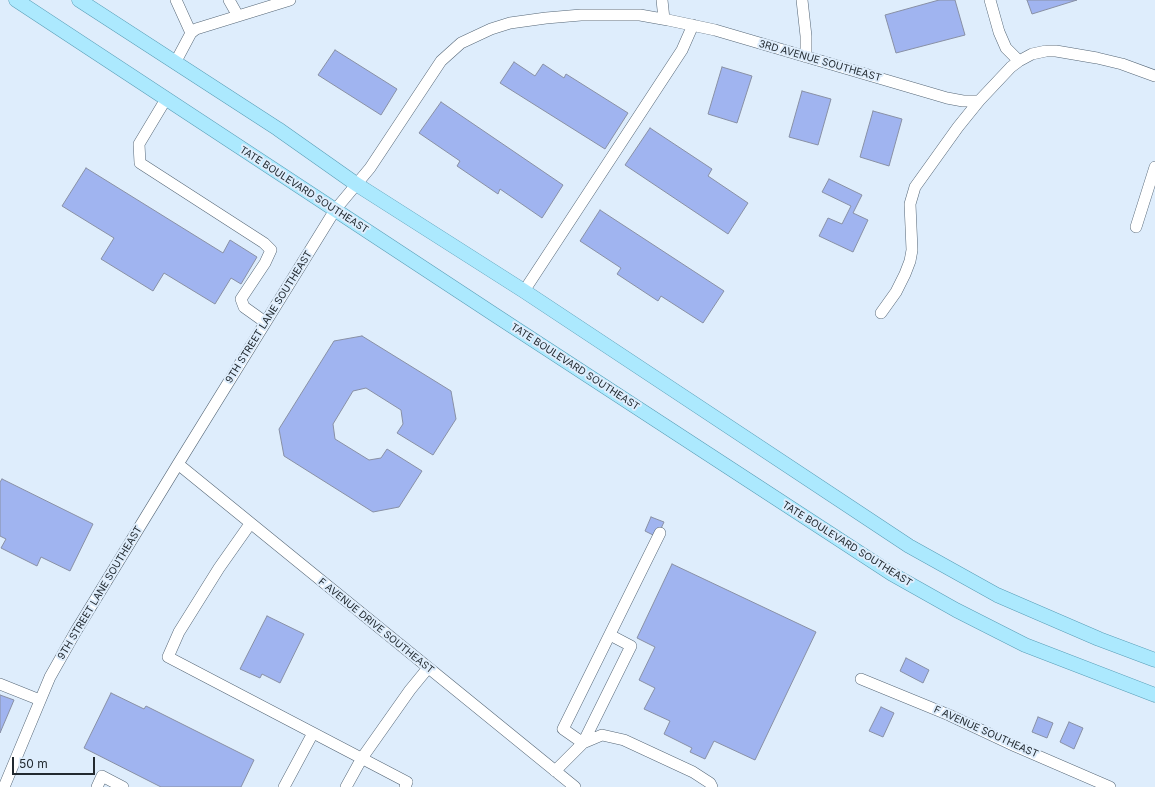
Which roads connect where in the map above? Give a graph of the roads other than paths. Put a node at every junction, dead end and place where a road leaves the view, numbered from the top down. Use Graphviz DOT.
graph roads {
  1 [pos="16,0"];
  2 [pos="79,0"];
  3 [pos="176,0"];
  4 [pos="229,0"];
  5 [pos="290,0"];
  6 [pos="662,0"];
  7 [pos="802,0"];
  8 [pos="990,0"];
  9 [pos="263,4"];
  10 [pos="238,16"];
  11 [pos="662,19"];
  12 [pos="693,25"];
  13 [pos="191,33"];
  14 [pos="806,57"];
  15 [pos="1019,61"];
  16 [pos="175,62"];
  17 [pos="1155,76"];
  18 [pos="166,99"];
  19 [pos="979,101"];
  20 [pos="1155,167"];
  21 [pos="356,184"];
  22 [pos="335,210"];
  23 [pos="1136,227"];
  24 [pos="524,292"];
  25 [pos="880,313"];
  26 [pos="265,322"];
  27 [pos="178,464"];
  28 [pos="250,524"];
  29 [pos="660,533"];
  30 [pos="610,635"];
  31 [pos="1155,660"];
  32 [pos="428,668"];
  33 [pos="861,679"];
  34 [pos="0,684"];
  35 [pos="1155,694"];
  36 [pos="40,700"];
  37 [pos="312,733"];
  38 [pos="583,743"];
  39 [pos="362,758"];
  40 [pos="555,770"];
  41 [pos="4,787"];
  42 [pos="97,787"];
  43 [pos="123,787"];
  44 [pos="284,787"];
  45 [pos="346,787"];
  46 [pos="405,787"];
  47 [pos="575,787"];
  48 [pos="712,787"];
  49 [pos="1110,787"];
  1 -- 18 [label="main road, TATE BOULEVARD SOUTHEAST"];
  2 -- 16 [label="main road"];
  3 -- 13 [label="street"];
  4 -- 10 [label="street"];
  5 -- 9 [label="street"];
  6 -- 11 [label="street"];
  7 -- 14 [label="street"];
  8 -- 15 [label="street"];
  9 -- 10 [label="street"];
  10 -- 13 [label="street"];
  11 -- 12 [label="street, 3RD AVENUE SOUTHEAST"];
  11 -- 21 [label="street, 9TH STREET LANE SOUTHEAST"];
  12 -- 14 [label="street, 3RD AVENUE SOUTHEAST"];
  12 -- 24 [label="street"];
  13 -- 16 [label="street"];
  14 -- 19 [label="street, 3RD AVENUE SOUTHEAST"];
  15 -- 17 [label="street"];
  15 -- 19 [label="street"];
  16 -- 21 [label="main road"];
  18 -- 22 [label="main road, TATE BOULEVARD SOUTHEAST"];
  18 -- 26 [label="street"];
  19 -- 25 [label="street"];
  20 -- 23 [label="street"];
  21 -- 22 [label="street, 9TH STREET LANE SOUTHEAST"];
  21 -- 24 [label="main road"];
  22 -- 26 [label="street, 9TH STREET LANE SOUTHEAST"];
  22 -- 35 [label="main road, TATE BOULEVARD SOUTHEAST"];
  24 -- 31 [label="main road"];
  26 -- 27 [label="street, 9TH STREET LANE SOUTHEAST"];
  27 -- 28 [label="street, F AVENUE DRIVE SOUTHEAST"];
  27 -- 36 [label="street, 9TH STREET LANE SOUTHEAST"];
  28 -- 32 [label="street, F AVENUE DRIVE SOUTHEAST"];
  28 -- 37 [label="street"];
  29 -- 30 [label="street"];
  30 -- 38 [label="street"];
  30 -- 38 [label="street"];
  32 -- 39 [label="street"];
  32 -- 40 [label="street, F AVENUE DRIVE SOUTHEAST"];
  33 -- 49 [label="street, F AVENUE SOUTHEAST"];
  34 -- 36 [label="street"];
  36 -- 41 [label="street, 9TH STREET LANE SOUTHEAST"];
  37 -- 39 [label="street"];
  37 -- 44 [label="street"];
  38 -- 40 [label="street"];
  38 -- 48 [label="street"];
  39 -- 45 [label="street"];
  39 -- 46 [label="street"];
  40 -- 47 [label="street, F AVENUE DRIVE SOUTHEAST"];
  42 -- 43 [label="street"];
}
